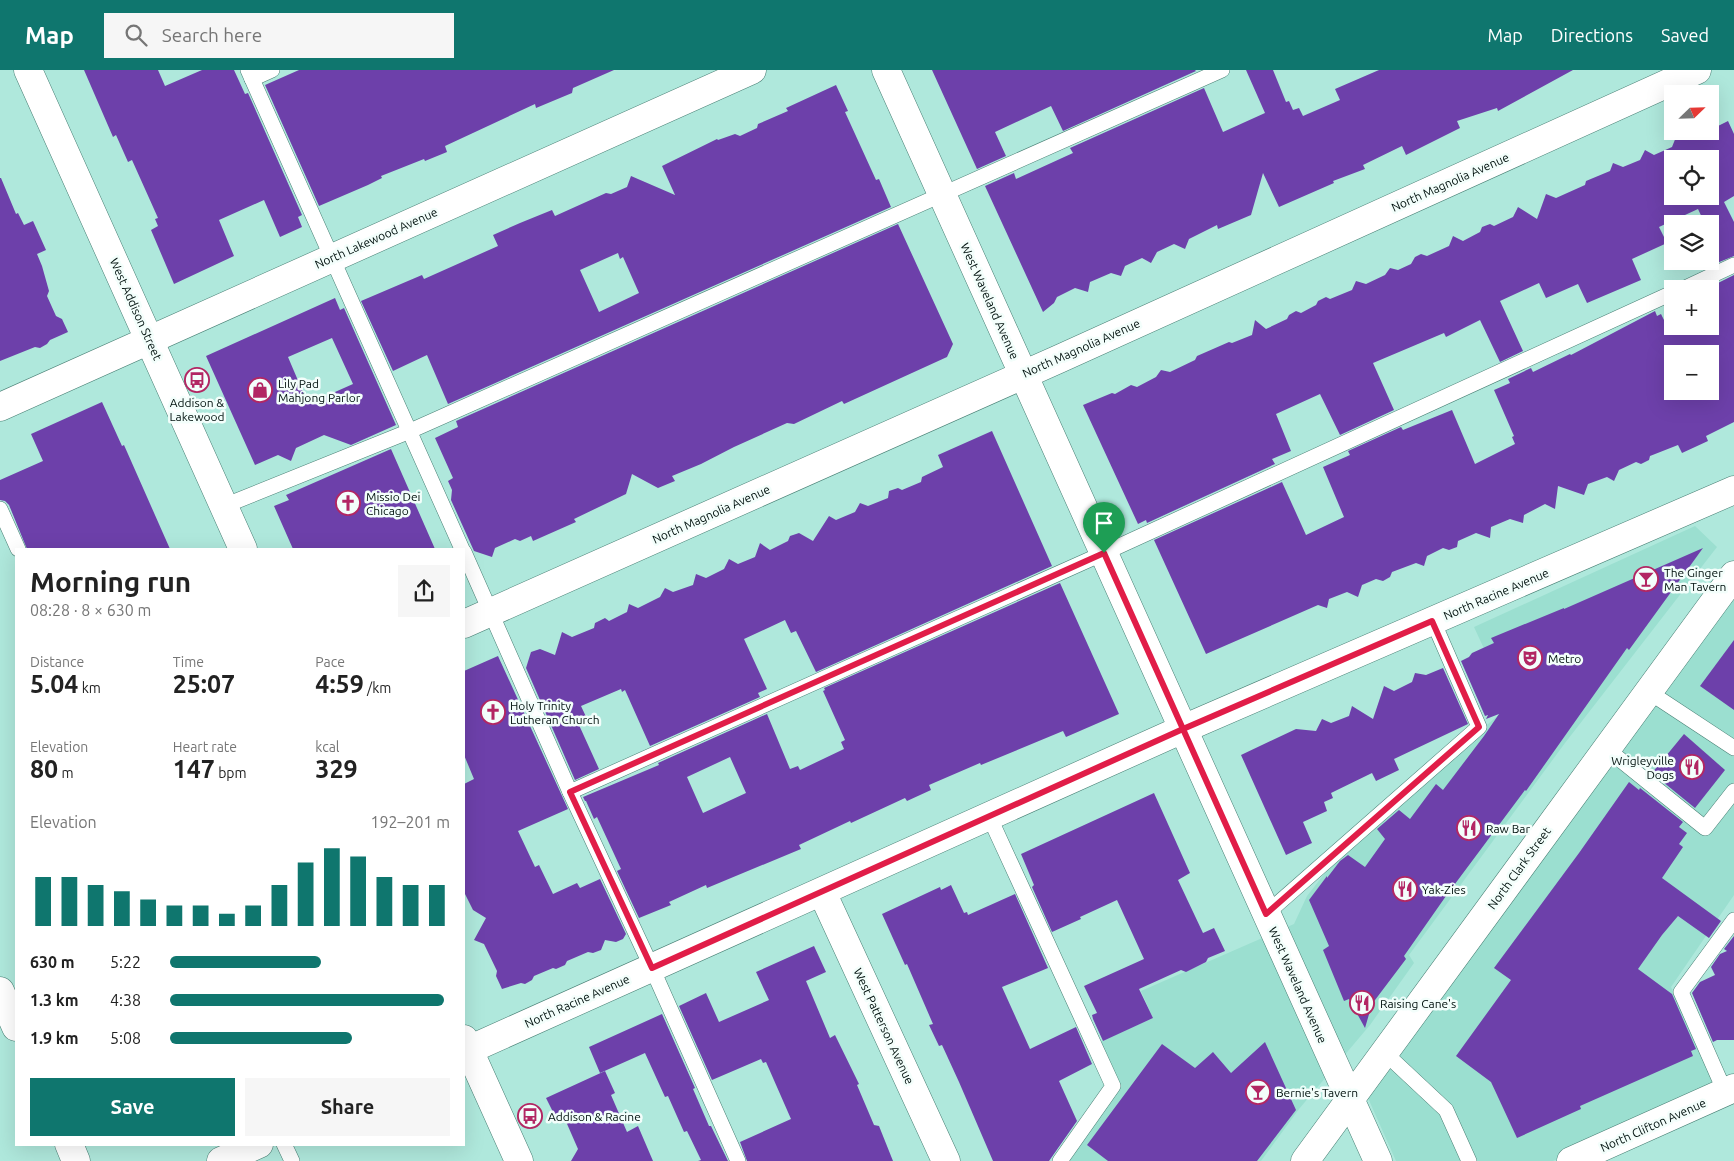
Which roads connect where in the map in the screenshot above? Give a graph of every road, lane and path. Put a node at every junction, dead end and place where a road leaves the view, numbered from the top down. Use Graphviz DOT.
graph roads {
  1 [pos="28,70"];
  2 [pos="272,70"];
  3 [pos="752,70"];
  4 [pos="886,70"];
  5 [pos="1222,70"];
  6 [pos="1697,70"];
  7 [pos="250,74"];
  8 [pos="942,194"];
  9 [pos="333,258"];
  10 [pos="1734,265"];
  11 [pos="1702,280"];
  12 [pos="1664,298"];
  13 [pos="149,340"];
  14 [pos="1023,374"];
  15 [pos="0,407"];
  16 [pos="410,431"];
  17 [pos="1734,490"];
  18 [pos="224,506"];
  19 [pos="0,509"];
  20 [pos="18,548"];
  21 [pos="243,548"];
  22 [pos="462,548"];
  23 [pos="1104,553"];
  24 [pos="465,554"];
  25 [pos="1734,575"];
  26 [pos="491,612"];
  27 [pos="1432,621"];
  28 [pos="465,624"];
  29 [pos="1649,692"];
  30 [pos="1183,729"];
  31 [pos="1734,748"];
  32 [pos="1607,749"];
  33 [pos="1734,791"];
  34 [pos="570,792"];
  35 [pos="990,816"];
  36 [pos="822,892"];
  37 [pos="1266,914"];
  38 [pos="1734,920"];
  39 [pos="652,968"];
  40 [pos="0,991"];
  41 [pos="15,1025"];
  42 [pos="465,1047"];
  43 [pos="1384,1052"];
  44 [pos="1729,1090"];
  45 [pos="1350,1099"];
  46 [pos="69,1146"];
  47 [pos="255,1146"];
  48 [pos="285,1146"];
  49 [pos="76,1161"];
  50 [pos="221,1161"];
  51 [pos="292,1161"];
  52 [pos="519,1161"];
  53 [pos="738,1161"];
  54 [pos="946,1161"];
  55 [pos="1060,1161"];
  56 [pos="1304,1161"];
  57 [pos="1378,1161"];
  58 [pos="1469,1161"];
  59 [pos="1571,1161"];
  1 -- 13 [label="street, West Addison Street"];
  2 -- 7 [label="lane"];
  3 -- 9 [label="street, North Lakewood Avenue"];
  4 -- 8 [label="street, West Waveland Avenue"];
  5 -- 8 [label="lane"];
  6 -- 14 [label="street, North Magnolia Avenue"];
  7 -- 9 [label="lane"];
  8 -- 14 [label="street, West Waveland Avenue"];
  8 -- 16 [label="lane"];
  9 -- 13 [label="street, North Lakewood Avenue"];
  9 -- 16 [label="lane"];
  10 -- 11 [label="lane"];
  12 -- 23 [label="lane"];
  13 -- 15 [label="street, North Lakewood Avenue"];
  13 -- 18 [label="street, West Addison Street"];
  14 -- 23 [label="street, West Waveland Avenue"];
  14 -- 26 [label="street, North Magnolia Avenue"];
  16 -- 18 [label="lane"];
  16 -- 22 [label="lane"];
  17 -- 27 [label="street, North Racine Avenue"];
  18 -- 21 [label="street, West Addison Street"];
  19 -- 20 [label="lane"];
  23 -- 30 [label="street, West Waveland Avenue"];
  23 -- 34 [label="lane"];
  24 -- 26 [label="lane"];
  25 -- 29 [label="street, North Clark Street"];
  26 -- 28 [label="street, North Magnolia Avenue"];
  26 -- 34 [label="lane"];
  27 -- 30 [label="street, North Racine Avenue"];
  27 -- 37 [label="lane"];
  29 -- 31 [label="lane"];
  29 -- 32 [label="street, North Clark Street"];
  30 -- 35 [label="street, North Racine Avenue"];
  30 -- 37 [label="street, West Waveland Avenue"];
  32 -- 33 [label="lane"];
  32 -- 43 [label="street, North Clark Street"];
  34 -- 39 [label="lane"];
  35 -- 36 [label="street, North Racine Avenue"];
  35 -- 55 [label="lane"];
  36 -- 39 [label="street, North Racine Avenue"];
  36 -- 54 [label="street, West Patterson Avenue"];
  37 -- 45 [label="street, West Waveland Avenue"];
  38 -- 44 [label="lane"];
  39 -- 42 [label="street, North Racine Avenue"];
  39 -- 53 [label="lane"];
  40 -- 41 [label="street"];
  42 -- 52 [label="street"];
  43 -- 45 [label="street, North Clark Street"];
  43 -- 58 [label="lane"];
  44 -- 59 [label="street, North Clifton Avenue"];
  45 -- 56 [label="street, North Clark Street"];
  45 -- 57 [label="street, West Waveland Avenue"];
  46 -- 49 [label="street"];
  47 -- 50 [label="street"];
  48 -- 51 [label="lane"];
}
